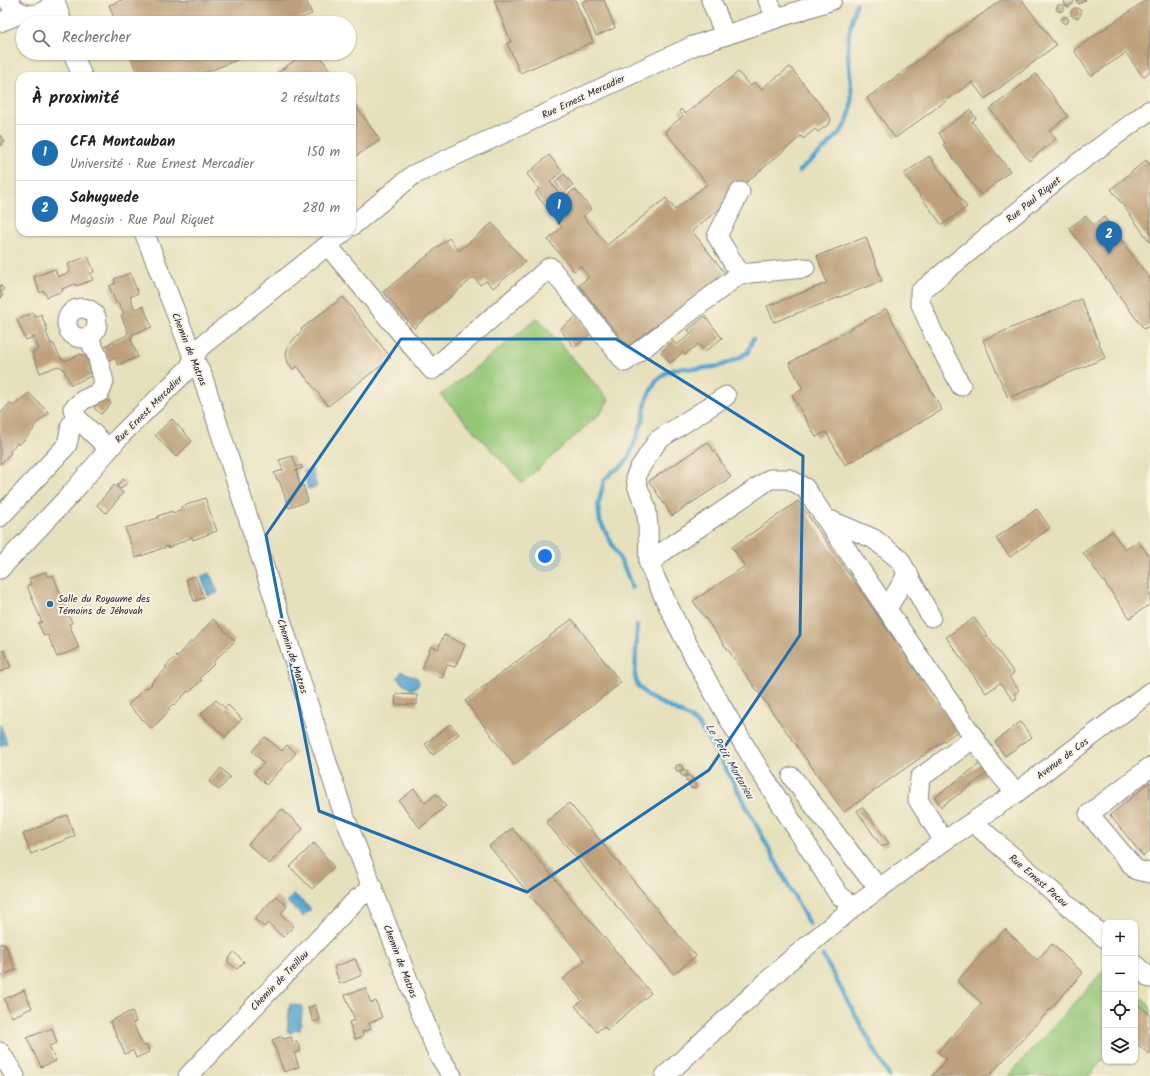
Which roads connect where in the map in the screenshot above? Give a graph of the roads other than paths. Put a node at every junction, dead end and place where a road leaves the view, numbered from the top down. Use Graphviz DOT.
graph roads {
  1 [pos="8,0"];
  2 [pos="54,0"];
  3 [pos="712,0"];
  4 [pos="768,0"];
  5 [pos="832,0"];
  6 [pos="811,3"];
  7 [pos="31,16"];
  8 [pos="35,16"];
  9 [pos="60,16"];
  10 [pos="776,18"];
  11 [pos="16,20"];
  12 [pos="0,22"];
  13 [pos="725,35"];
  14 [pos="76,60"];
  15 [pos="80,72"];
  16 [pos="1150,110"];
  17 [pos="740,192"];
  18 [pos="356,223"];
  19 [pos="146,236"];
  20 [pos="339,236"];
  21 [pos="328,246"];
  22 [pos="804,268"];
  23 [pos="740,274"];
  24 [pos="88,337"];
  25 [pos="194,359"];
  26 [pos="961,386"];
  27 [pos="726,396"];
  28 [pos="76,418"];
  29 [pos="109,448"];
  30 [pos="0,517"];
  31 [pos="825,518"];
  32 [pos="874,539"];
  33 [pos="649,564"];
  34 [pos="859,568"];
  35 [pos="0,569"];
  36 [pos="908,573"];
  37 [pos="887,609"];
  38 [pos="931,617"];
  39 [pos="1150,692"];
  40 [pos="974,738"];
  41 [pos="1150,767"];
  42 [pos="792,777"];
  43 [pos="1016,793"];
  44 [pos="973,822"];
  45 [pos="944,842"];
  46 [pos="1150,872"];
  47 [pos="373,888"];
  48 [pos="880,888"];
  49 [pos="854,908"];
  50 [pos="1102,935"];
  51 [pos="1138,968"];
  52 [pos="1150,978"];
  53 [pos="0,1052"];
  54 [pos="15,1076"];
  55 [pos="188,1076"];
  56 [pos="452,1076"];
  57 [pos="665,1076"];
  1 -- 7 [label="street"];
  2 -- 8 [label="street"];
  2 -- 9 [label="street"];
  3 -- 13 [label="street"];
  4 -- 10 [label="street"];
  5 -- 6 [label="street, Rue Ernest Mercadier"];
  6 -- 10 [label="street, Rue Ernest Mercadier"];
  10 -- 13 [label="street, Rue Ernest Mercadier"];
  11 -- 12 [label="street"];
  13 -- 18 [label="street, Rue Ernest Mercadier"];
  14 -- 15 [label="street"];
  16 -- 26 [label="street, Rue Paul Riquet"];
  17 -- 23 [label="street"];
  19 -- 25 [label="street, Chemin de Matras"];
  20 -- 21 [label="street, Rue Ernest Mercadier"];
  21 -- 23 [label="street"];
  21 -- 25 [label="street, Rue Ernest Mercadier"];
  22 -- 23 [label="street"];
  24 -- 28 [label="street"];
  25 -- 29 [label="street, Rue Ernest Mercadier"];
  25 -- 47 [label="street, Chemin de Matras"];
  27 -- 33 [label="street"];
  28 -- 29 [label="street"];
  28 -- 30 [label="street"];
  29 -- 35 [label="street, Rue Ernest Mercadier"];
  31 -- 32 [label="street"];
  31 -- 33 [label="street"];
  31 -- 34 [label="street"];
  32 -- 34 [label="street"];
  32 -- 36 [label="street"];
  33 -- 49 [label="street"];
  34 -- 37 [label="street"];
  36 -- 37 [label="street"];
  36 -- 38 [label="street"];
  37 -- 40 [label="street"];
  39 -- 43 [label="street, Avenue de Cos"];
  40 -- 43 [label="street"];
  40 -- 45 [label="street"];
  41 -- 46 [label="street"];
  42 -- 48 [label="street"];
  43 -- 44 [label="street, Avenue de Cos"];
  44 -- 45 [label="street, Avenue de Cos"];
  44 -- 50 [label="street, Rue Ernest Pecou"];
  45 -- 48 [label="street, Avenue de Cos"];
  47 -- 55 [label="street, Chemin de Treillou"];
  47 -- 56 [label="street, Chemin de Matras"];
  48 -- 49 [label="street, Avenue de Cos"];
  49 -- 57 [label="street, Avenue de Cos"];
  51 -- 52 [label="street"];
  53 -- 54 [label="street"];
}
